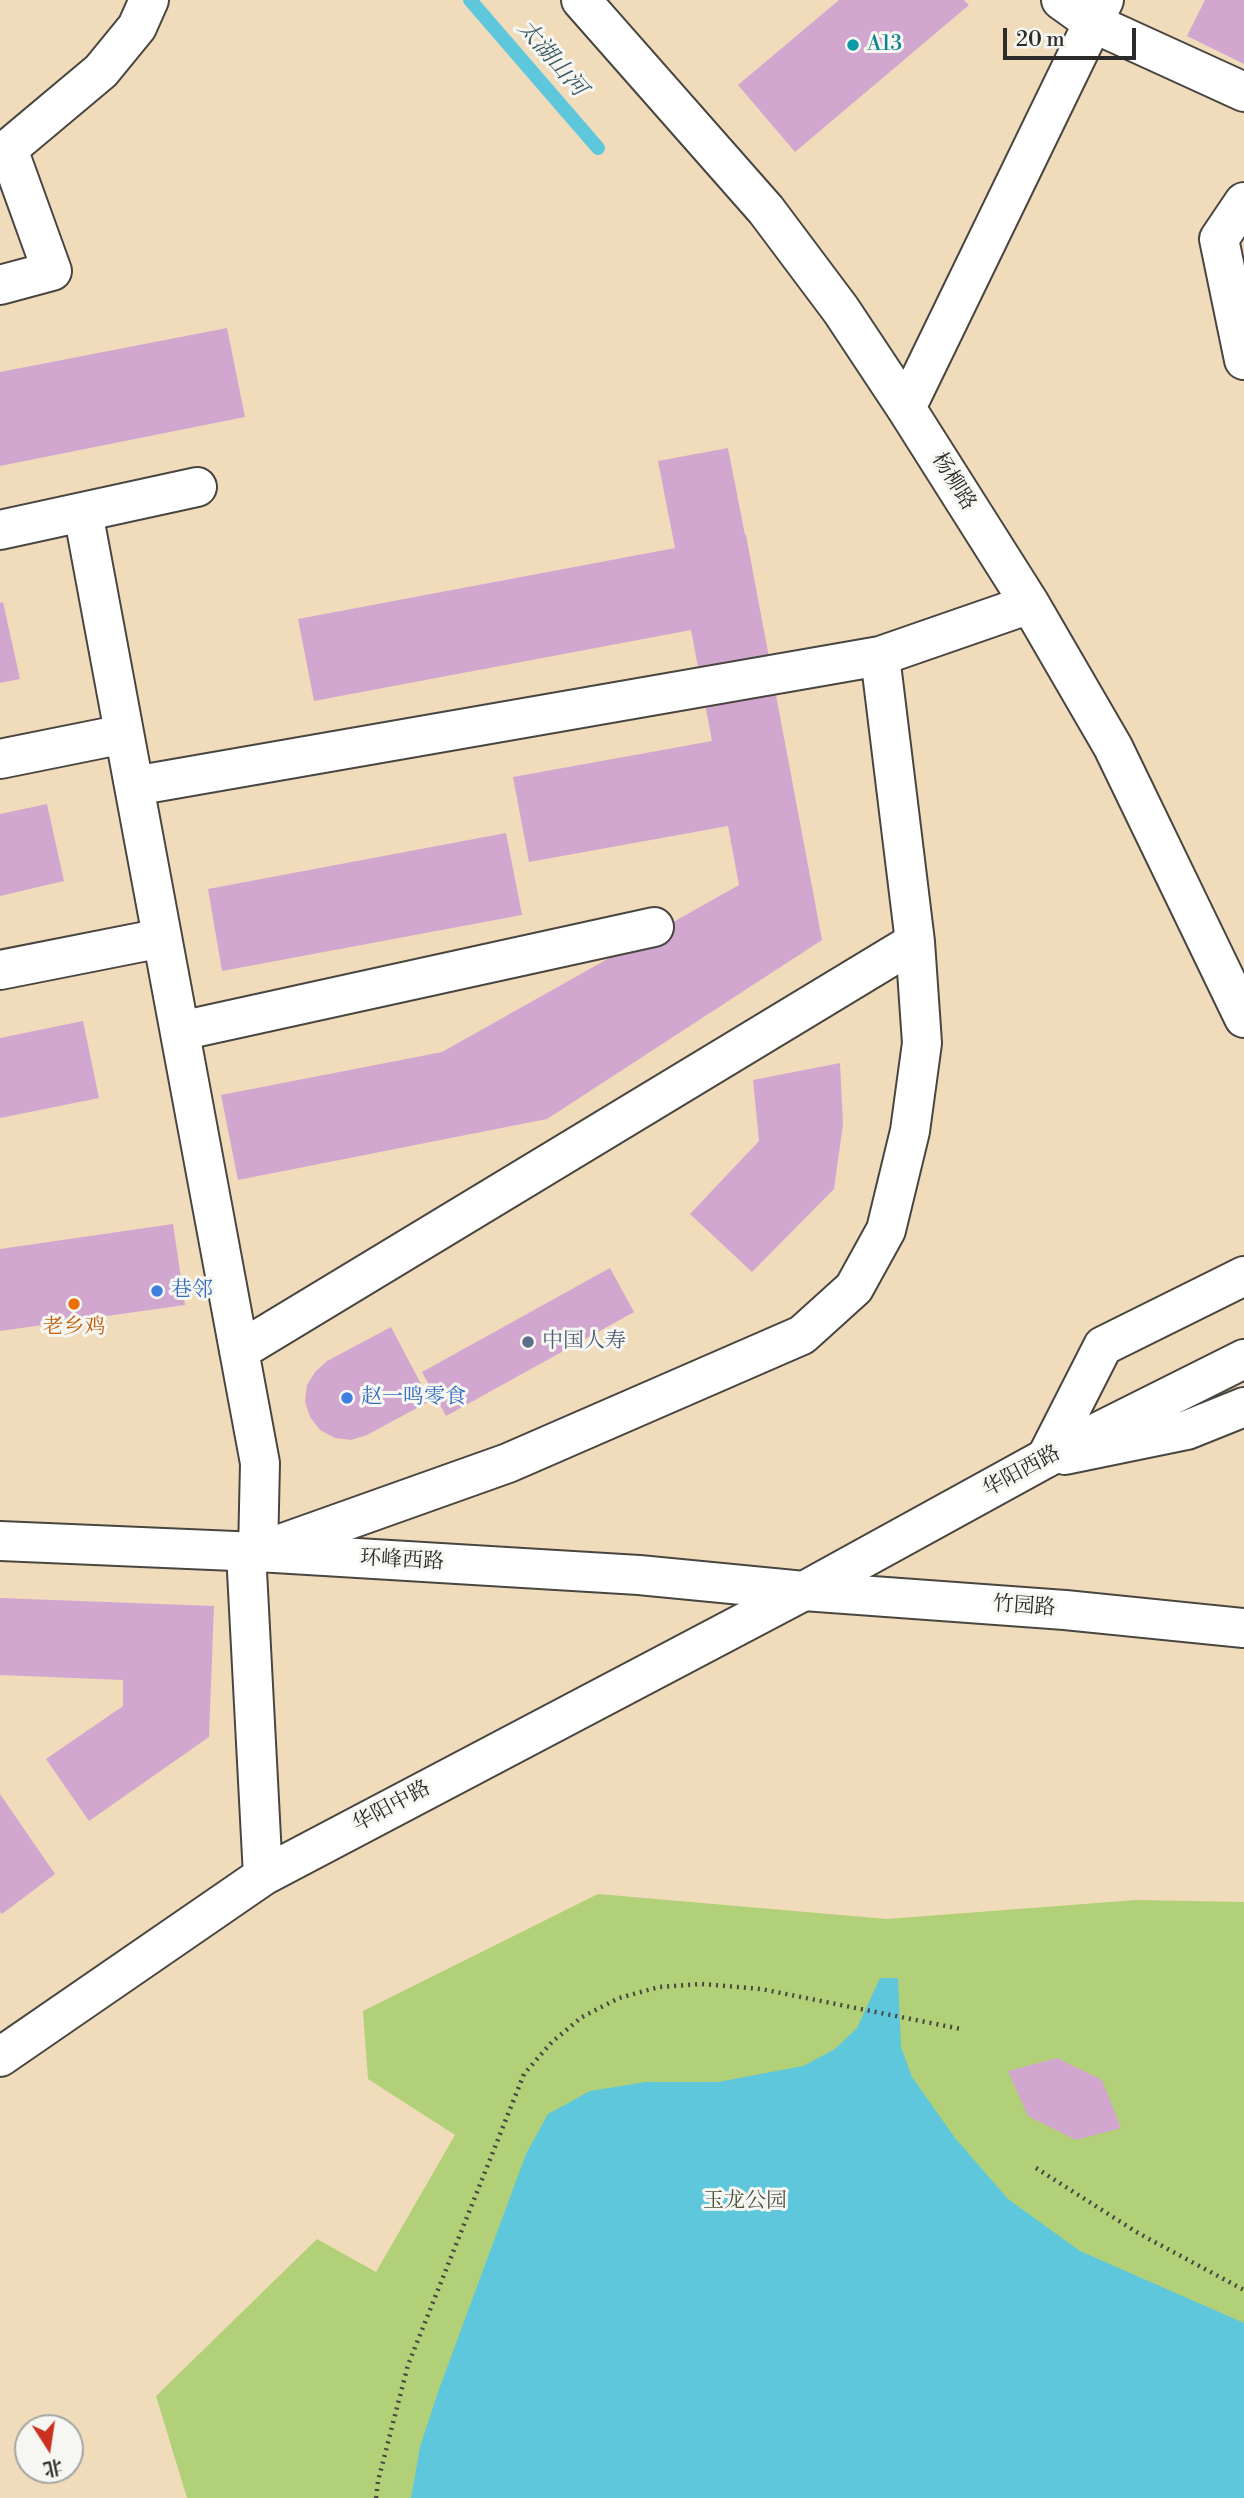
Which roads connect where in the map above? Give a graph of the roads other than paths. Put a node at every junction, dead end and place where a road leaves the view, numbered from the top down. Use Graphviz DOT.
graph roads {
  1 [pos="149,0"];
  2 [pos="581,0"];
  3 [pos="1061,0"];
  4 [pos="1099,11"];
  5 [pos="1244,92"];
  6 [pos="4,150"];
  7 [pos="1244,202"];
  8 [pos="0,285"];
  9 [pos="1244,360"];
  10 [pos="906,408"];
  11 [pos="197,487"];
  12 [pos="83,512"];
  13 [pos="0,530"];
  14 [pos="1030,604"];
  15 [pos="880,656"];
  16 [pos="124,734"];
  17 [pos="0,759"];
  18 [pos="134,786"];
  19 [pos="654,927"];
  20 [pos="162,937"];
  21 [pos="915,942"];
  22 [pos="0,970"];
  23 [pos="1244,1018"];
  24 [pos="180,1031"];
  25 [pos="1244,1276"];
  26 [pos="239,1351"];
  27 [pos="1244,1359"];
  28 [pos="1244,1407"];
  29 [pos="1046,1458"];
  30 [pos="0,1541"];
  31 [pos="252,1552"];
  32 [pos="804,1591"];
  33 [pos="1244,1628"];
  34 [pos="263,1875"];
  35 [pos="0,2057"];
  1 -- 6 [label="street"];
  2 -- 10 [label="street, 杨柳路"];
  3 -- 4 [label="street"];
  4 -- 5 [label="street"];
  4 -- 10 [label="street"];
  6 -- 8 [label="street"];
  7 -- 9 [label="street"];
  10 -- 14 [label="street, 杨柳路"];
  11 -- 12 [label="street"];
  12 -- 13 [label="street"];
  12 -- 16 [label="street"];
  14 -- 15 [label="street"];
  14 -- 23 [label="street, 杨柳路"];
  15 -- 18 [label="street"];
  15 -- 21 [label="street"];
  16 -- 17 [label="street"];
  16 -- 18 [label="street"];
  18 -- 20 [label="street"];
  19 -- 24 [label="street"];
  20 -- 22 [label="street"];
  20 -- 24 [label="street"];
  21 -- 26 [label="street"];
  21 -- 31 [label="street"];
  24 -- 26 [label="street"];
  25 -- 29 [label="street"];
  26 -- 31 [label="street"];
  27 -- 29 [label="street, 华阳西路"];
  28 -- 29 [label="street"];
  29 -- 32 [label="street, 华阳西路"];
  30 -- 31 [label="street, 环峰西路"];
  31 -- 32 [label="street, 环峰西路"];
  31 -- 34 [label="street"];
  32 -- 33 [label="street, 竹园路"];
  32 -- 34 [label="street, 华阳中路"];
  34 -- 35 [label="street, 华阳中路"];
}
